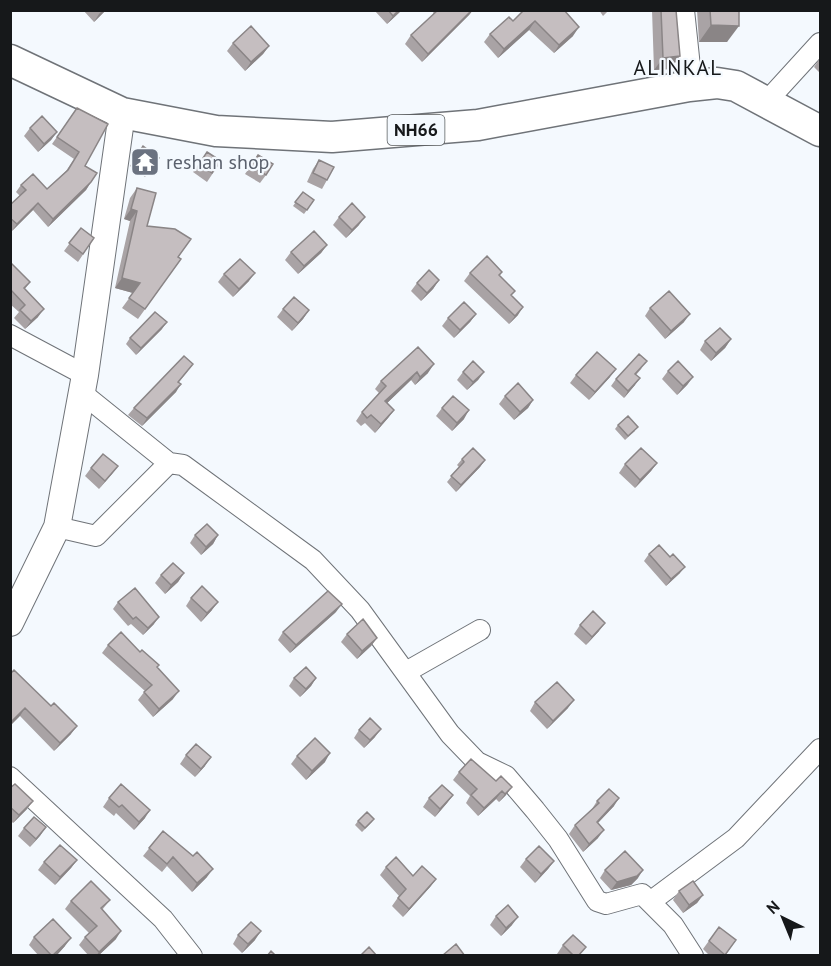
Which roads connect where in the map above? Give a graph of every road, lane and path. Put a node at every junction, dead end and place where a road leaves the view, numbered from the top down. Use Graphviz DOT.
graph roads {
  1 [pos="681,10"];
  2 [pos="820,43"];
  3 [pos="10,60"];
  4 [pos="689,86"];
  5 [pos="767,101"];
  6 [pos="122,113"];
  7 [pos="820,131"];
  8 [pos="10,335"];
  9 [pos="83,384"];
  10 [pos="169,463"];
  11 [pos="57,527"];
  12 [pos="10,623"];
  13 [pos="480,630"];
  14 [pos="406,672"];
  15 [pos="820,749"];
  16 [pos="10,777"];
  17 [pos="650,902"];
  18 [pos="192,956"];
  19 [pos="693,956"];
  1 -- 4 [label="main road"];
  2 -- 5 [label="street"];
  3 -- 6 [label="highway, NH66"];
  4 -- 5 [label="highway, NH66"];
  4 -- 6 [label="highway, NH66"];
  5 -- 7 [label="highway, NH66"];
  6 -- 9 [label="main road"];
  8 -- 9 [label="street"];
  9 -- 10 [label="street"];
  9 -- 11 [label="main road"];
  10 -- 11 [label="street"];
  10 -- 14 [label="street"];
  11 -- 12 [label="main road"];
  13 -- 14 [label="street"];
  14 -- 17 [label="street"];
  15 -- 17 [label="street"];
  16 -- 18 [label="street"];
  17 -- 19 [label="street"];
}
